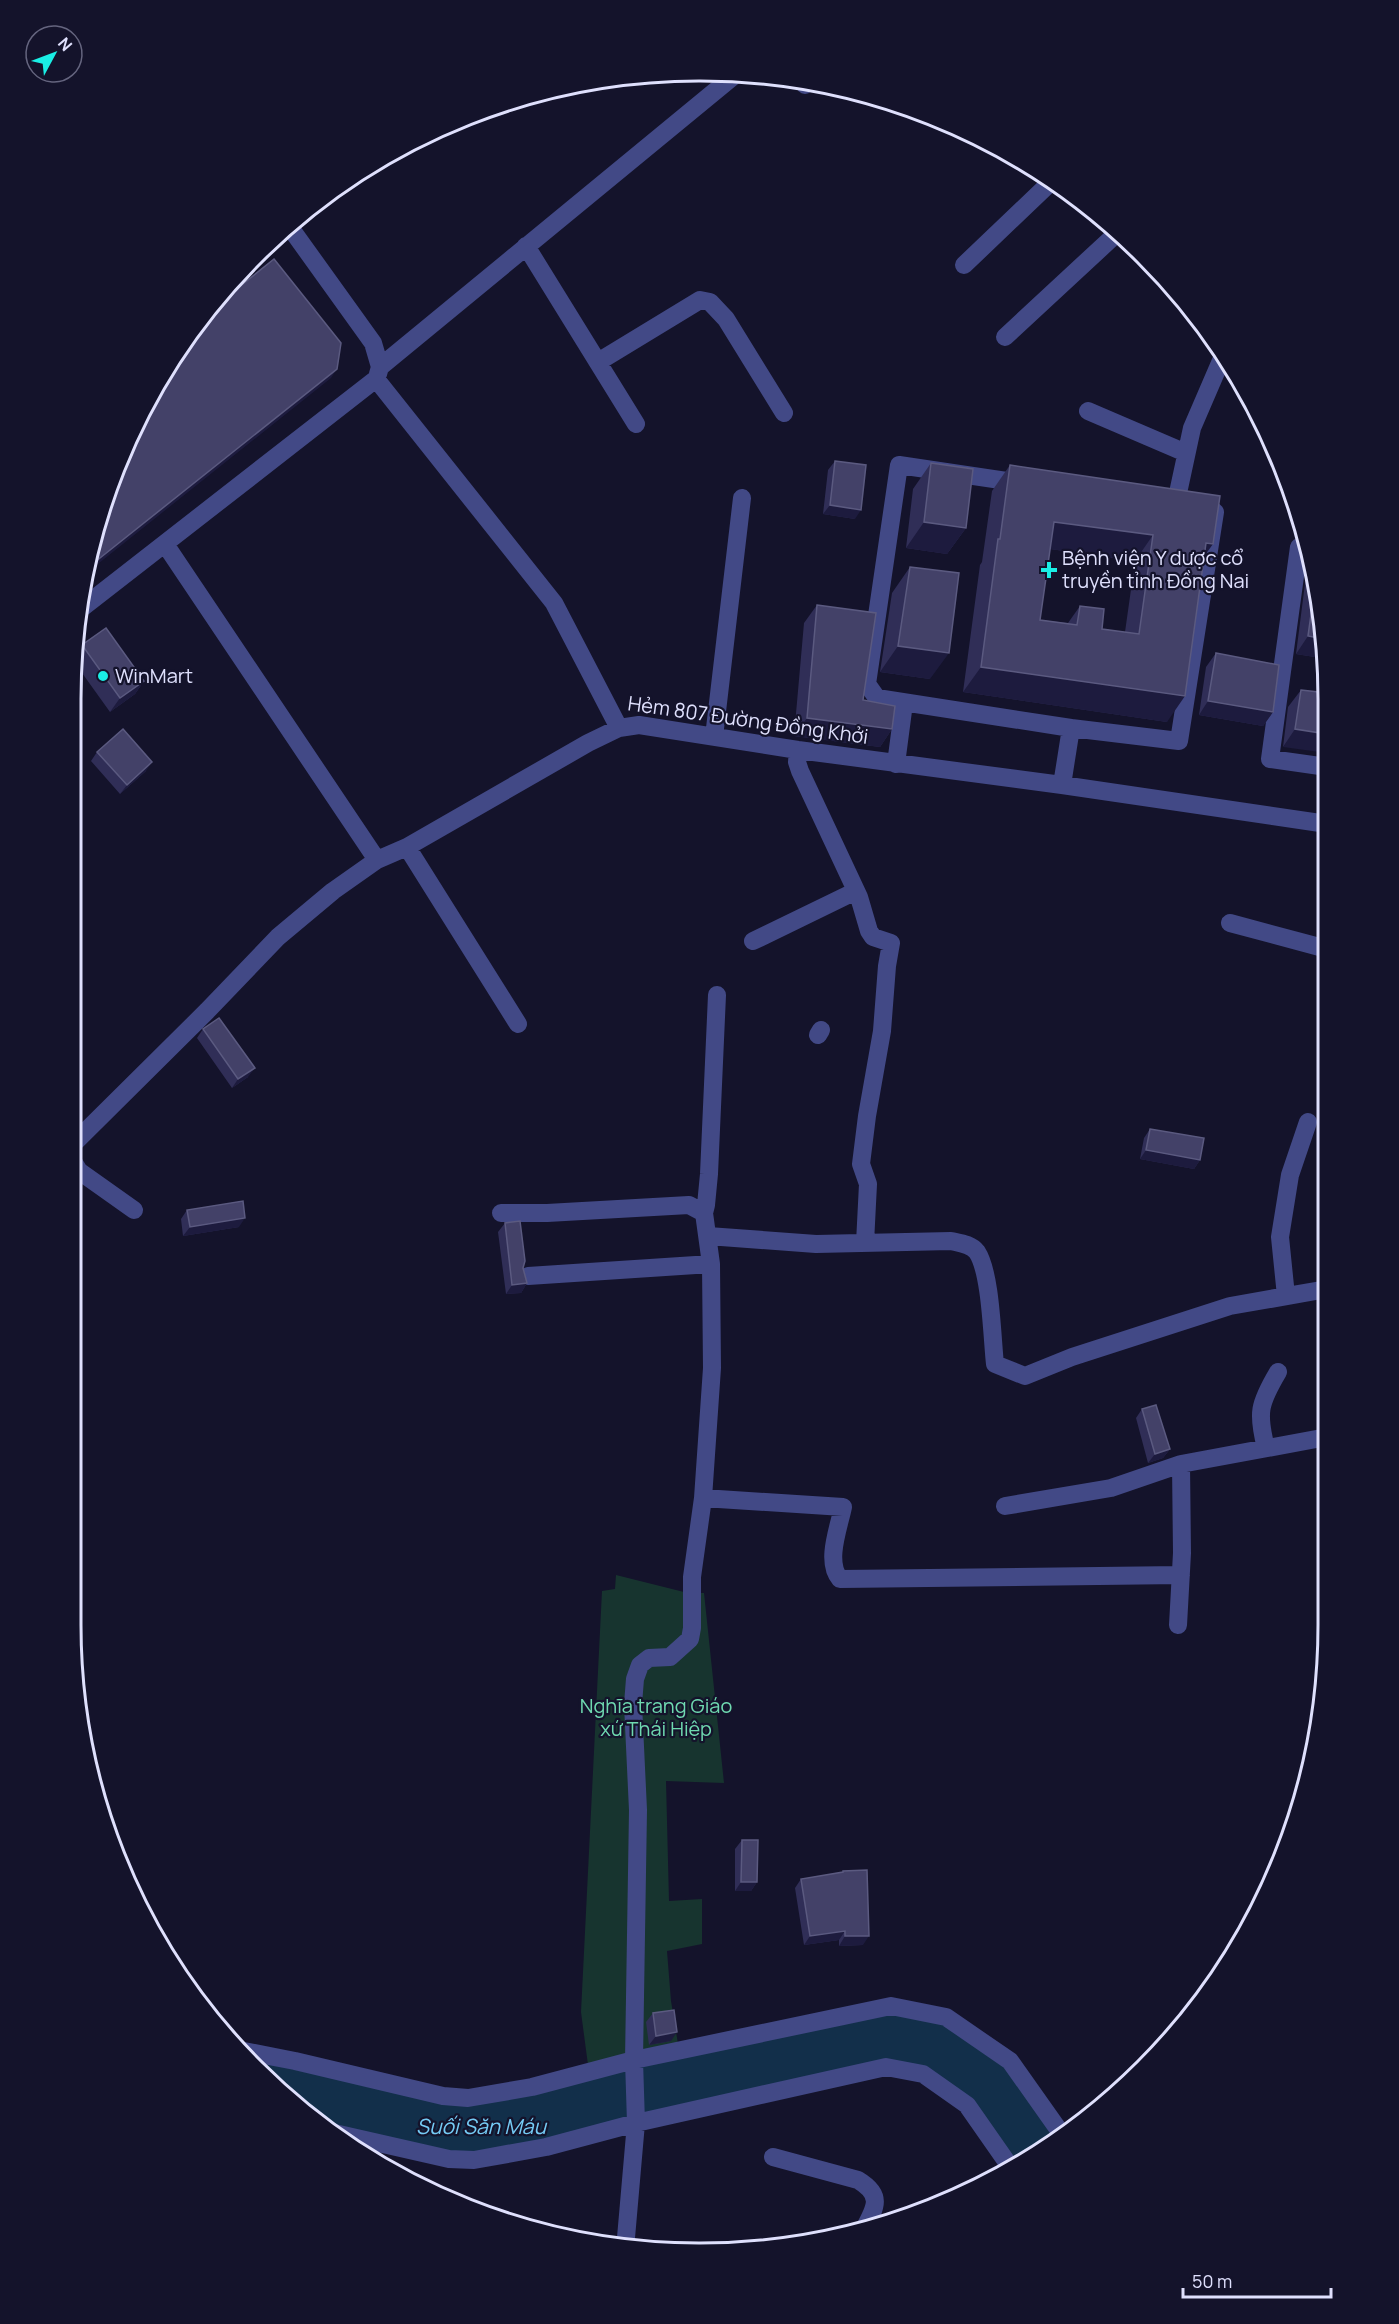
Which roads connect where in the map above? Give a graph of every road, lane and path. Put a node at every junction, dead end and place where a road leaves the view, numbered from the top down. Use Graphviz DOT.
graph roads {
  1 [pos="727,82"];
  2 [pos="1045,187"];
  3 [pos="294,233"];
  4 [pos="1112,238"];
  5 [pos="526,246"];
  6 [pos="964,264"];
  7 [pos="1005,337"];
  8 [pos="598,362"];
  9 [pos="1219,365"];
  10 [pos="378,373"];
  11 [pos="1088,411"];
  12 [pos="784,413"];
  13 [pos="636,424"];
  14 [pos="1186,453"];
  15 [pos="1178,493"];
  16 [pos="742,498"];
  17 [pos="165,544"];
  18 [pos="1299,548"];
  19 [pos="89,603"];
  20 [pos="904,703"];
  21 [pos="619,728"];
  22 [pos="1071,728"];
  23 [pos="714,737"];
  24 [pos="798,750"];
  25 [pos="896,764"];
  26 [pos="1318,766"];
  27 [pos="1062,784"];
  28 [pos="1318,823"];
  29 [pos="407,847"];
  30 [pos="377,860"];
  31 [pos="856,891"];
  32 [pos="1230,923"];
  33 [pos="753,941"];
  34 [pos="1318,946"];
  35 [pos="717,995"];
  36 [pos="518,1024"];
  37 [pos="1308,1122"];
  38 [pos="81,1136"];
  39 [pos="81,1172"];
  40 [pos="134,1210"];
  41 [pos="501,1213"];
  42 [pos="704,1213"];
  43 [pos="708,1236"];
  44 [pos="865,1243"];
  45 [pos="711,1264"];
  46 [pos="528,1276"];
  47 [pos="1318,1291"];
  48 [pos="1286,1296"];
  49 [pos="1278,1372"];
  50 [pos="1318,1439"];
  51 [pos="1266,1448"];
  52 [pos="1181,1464"];
  53 [pos="703,1498"];
  54 [pos="1005,1506"];
  55 [pos="1181,1575"];
  56 [pos="1178,1625"];
  57 [pos="253,2053"];
  58 [pos="634,2060"];
  59 [pos="636,2123"];
  60 [pos="1058,2128"];
  61 [pos="356,2139"];
  62 [pos="773,2157"];
  63 [pos="1006,2161"];
  64 [pos="868,2219"];
  65 [pos="626,2239"];
  1 -- 5 [label="street"];
  2 -- 6 [label="street"];
  3 -- 10 [label="street, Hẻm 807 Đường Đồng Khởi"];
  4 -- 7 [label="street"];
  5 -- 8 [label="street"];
  5 -- 10 [label="street"];
  8 -- 12 [label="street"];
  8 -- 13 [label="street"];
  9 -- 14 [label="street"];
  10 -- 17 [label="street"];
  10 -- 21 [label="street, Hẻm 807 Đường Đồng Khởi"];
  11 -- 14 [label="street"];
  14 -- 15 [label="street"];
  16 -- 23 [label="street"];
  17 -- 19 [label="street"];
  17 -- 30 [label="street"];
  18 -- 26 [label="street"];
  20 -- 22 [label="street"];
  20 -- 22 [label="street"];
  20 -- 25 [label="street"];
  21 -- 23 [label="street, Hẻm 807 Đường Đồng Khởi"];
  21 -- 29 [label="street"];
  22 -- 27 [label="street"];
  23 -- 24 [label="street, Hẻm 807 Đường Đồng Khởi"];
  24 -- 25 [label="street, Hẻm 807 Đường Đồng Khởi"];
  24 -- 31 [label="street"];
  25 -- 27 [label="street, Hẻm 807 Đường Đồng Khởi"];
  27 -- 28 [label="street, Hẻm 807 Đường Đồng Khởi"];
  29 -- 30 [label="street"];
  29 -- 36 [label="street"];
  30 -- 38 [label="street"];
  31 -- 33 [label="street"];
  31 -- 44 [label="street"];
  32 -- 34 [label="street"];
  35 -- 42 [label="street"];
  37 -- 48 [label="street"];
  39 -- 40 [label="street"];
  41 -- 42 [label="street"];
  42 -- 43 [label="street"];
  43 -- 44 [label="street"];
  43 -- 45 [label="street"];
  44 -- 48 [label="street"];
  45 -- 46 [label="street"];
  45 -- 53 [label="street"];
  47 -- 48 [label="street"];
  49 -- 51 [label="street"];
  50 -- 51 [label="street"];
  51 -- 52 [label="street"];
  52 -- 54 [label="street"];
  52 -- 55 [label="street"];
  53 -- 55 [label="street"];
  53 -- 58 [label="street"];
  55 -- 56 [label="street"];
  57 -- 58 [label="street"];
  58 -- 59 [label="street"];
  58 -- 60 [label="street"];
  59 -- 61 [label="street"];
  59 -- 63 [label="street"];
  59 -- 65 [label="street"];
  62 -- 64 [label="street"];
}
